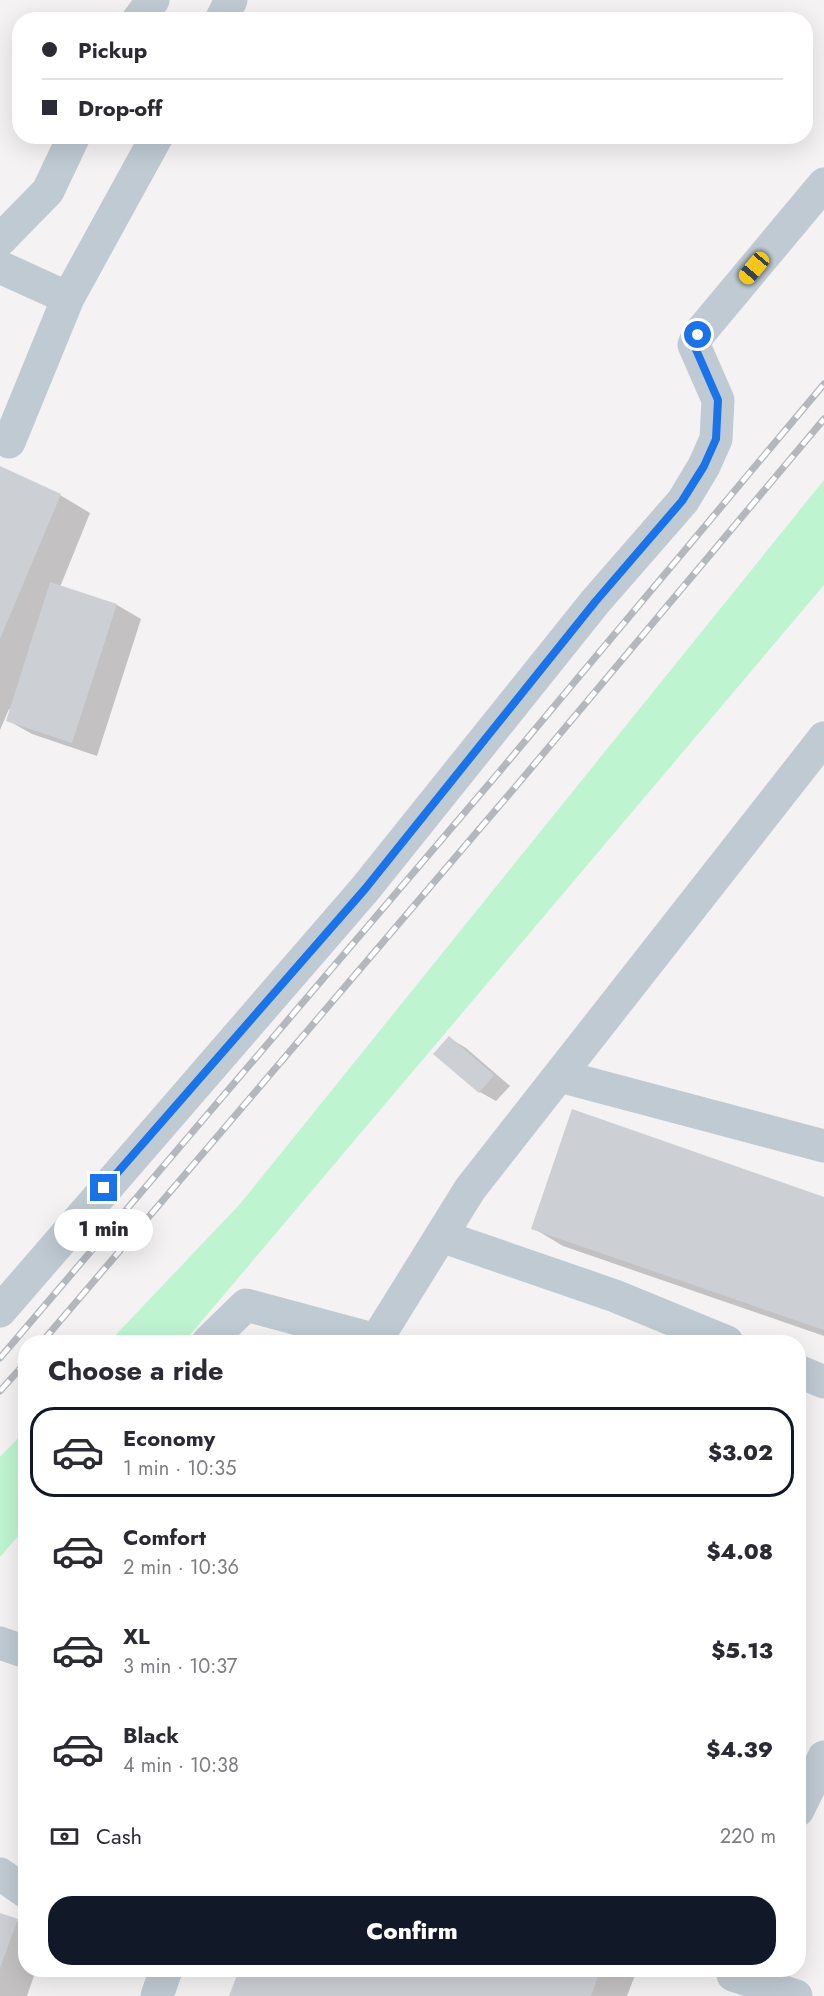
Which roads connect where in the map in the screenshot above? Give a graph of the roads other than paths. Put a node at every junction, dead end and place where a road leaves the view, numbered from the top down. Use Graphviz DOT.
graph roads {
  1 [pos="70,144"];
  2 [pos="153,144"];
  3 [pos="824,184"];
  4 [pos="0,240"];
  5 [pos="0,267"];
  6 [pos="68,298"];
  7 [pos="9,442"];
  8 [pos="824,738"];
  9 [pos="560,1076"];
  10 [pos="824,1146"];
  11 [pos="441,1236"];
  12 [pos="0,1311"];
  13 [pos="215,1335"];
  14 [pos="354,1335"];
  15 [pos="380,1335"];
  16 [pos="710,1335"];
  17 [pos="806,1374"];
  18 [pos="824,1382"];
  19 [pos="0,1642"];
  20 [pos="18,1649"];
  21 [pos="824,1757"];
  22 [pos="806,1794"];
  23 [pos="0,1875"];
  24 [pos="18,1887"];
  25 [pos="164,1977"];
  26 [pos="731,1980"];
  27 [pos="157,1996"];
  28 [pos="796,1996"];
  1 -- 4 [label="street"];
  2 -- 6 [label="street"];
  3 -- 12 [label="street"];
  5 -- 6 [label="street"];
  6 -- 7 [label="street"];
  8 -- 9 [label="street"];
  9 -- 10 [label="street"];
  9 -- 11 [label="street"];
  11 -- 15 [label="street"];
  11 -- 16 [label="street"];
  13 -- 14 [label="street"];
  17 -- 18 [label="street"];
  19 -- 20 [label="street"];
  21 -- 22 [label="street"];
  23 -- 24 [label="street"];
  25 -- 27 [label="street"];
  26 -- 28 [label="street"];
}
